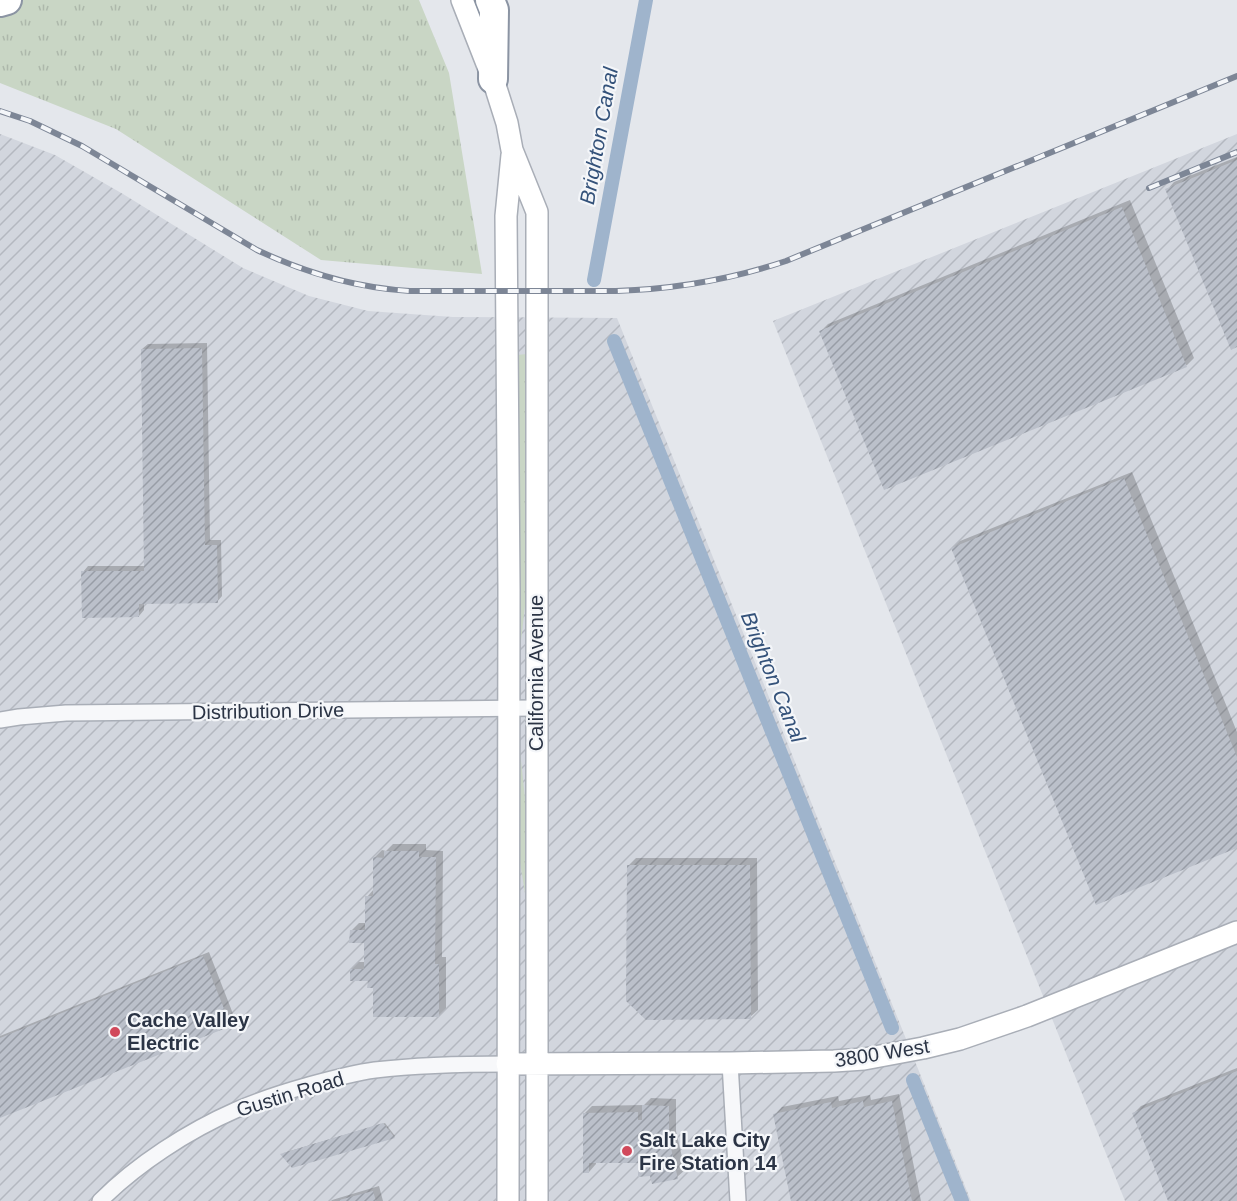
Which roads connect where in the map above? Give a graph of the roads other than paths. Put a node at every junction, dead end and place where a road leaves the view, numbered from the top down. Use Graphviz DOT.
graph roads {
  1 [pos="7,0"];
  2 [pos="462,0"];
  3 [pos="490,0"];
  4 [pos="0,2"];
  5 [pos="493,79"];
  6 [pos="512,150"];
  7 [pos="508,708"];
  8 [pos="536,708"];
  9 [pos="0,720"];
  10 [pos="1237,932"];
  11 [pos="730,1063"];
  12 [pos="507,1064"];
  13 [pos="538,1064"];
  14 [pos="100,1201"];
  15 [pos="508,1201"];
  16 [pos="537,1201"];
  17 [pos="738,1201"];
  1 -- 4 [label="highway"];
  2 -- 5 [label="main road, California Avenue"];
  3 -- 5 [label="highway"];
  5 -- 6 [label="main road, California Avenue"];
  6 -- 7 [label="main road, California Avenue"];
  6 -- 8 [label="main road, California Avenue"];
  7 -- 8 [label="street, Distribution Drive"];
  7 -- 9 [label="street, Distribution Drive"];
  7 -- 12 [label="main road, California Avenue"];
  8 -- 13 [label="main road, California Avenue"];
  10 -- 11 [label="main road, 3800 West"];
  11 -- 13 [label="main road, 3800 West"];
  11 -- 17 [label="street"];
  12 -- 13 [label="main road, 3800 West"];
  12 -- 14 [label="street, Gustin Road"];
  12 -- 15 [label="main road, California Avenue"];
  13 -- 16 [label="main road, California Avenue"];
}
